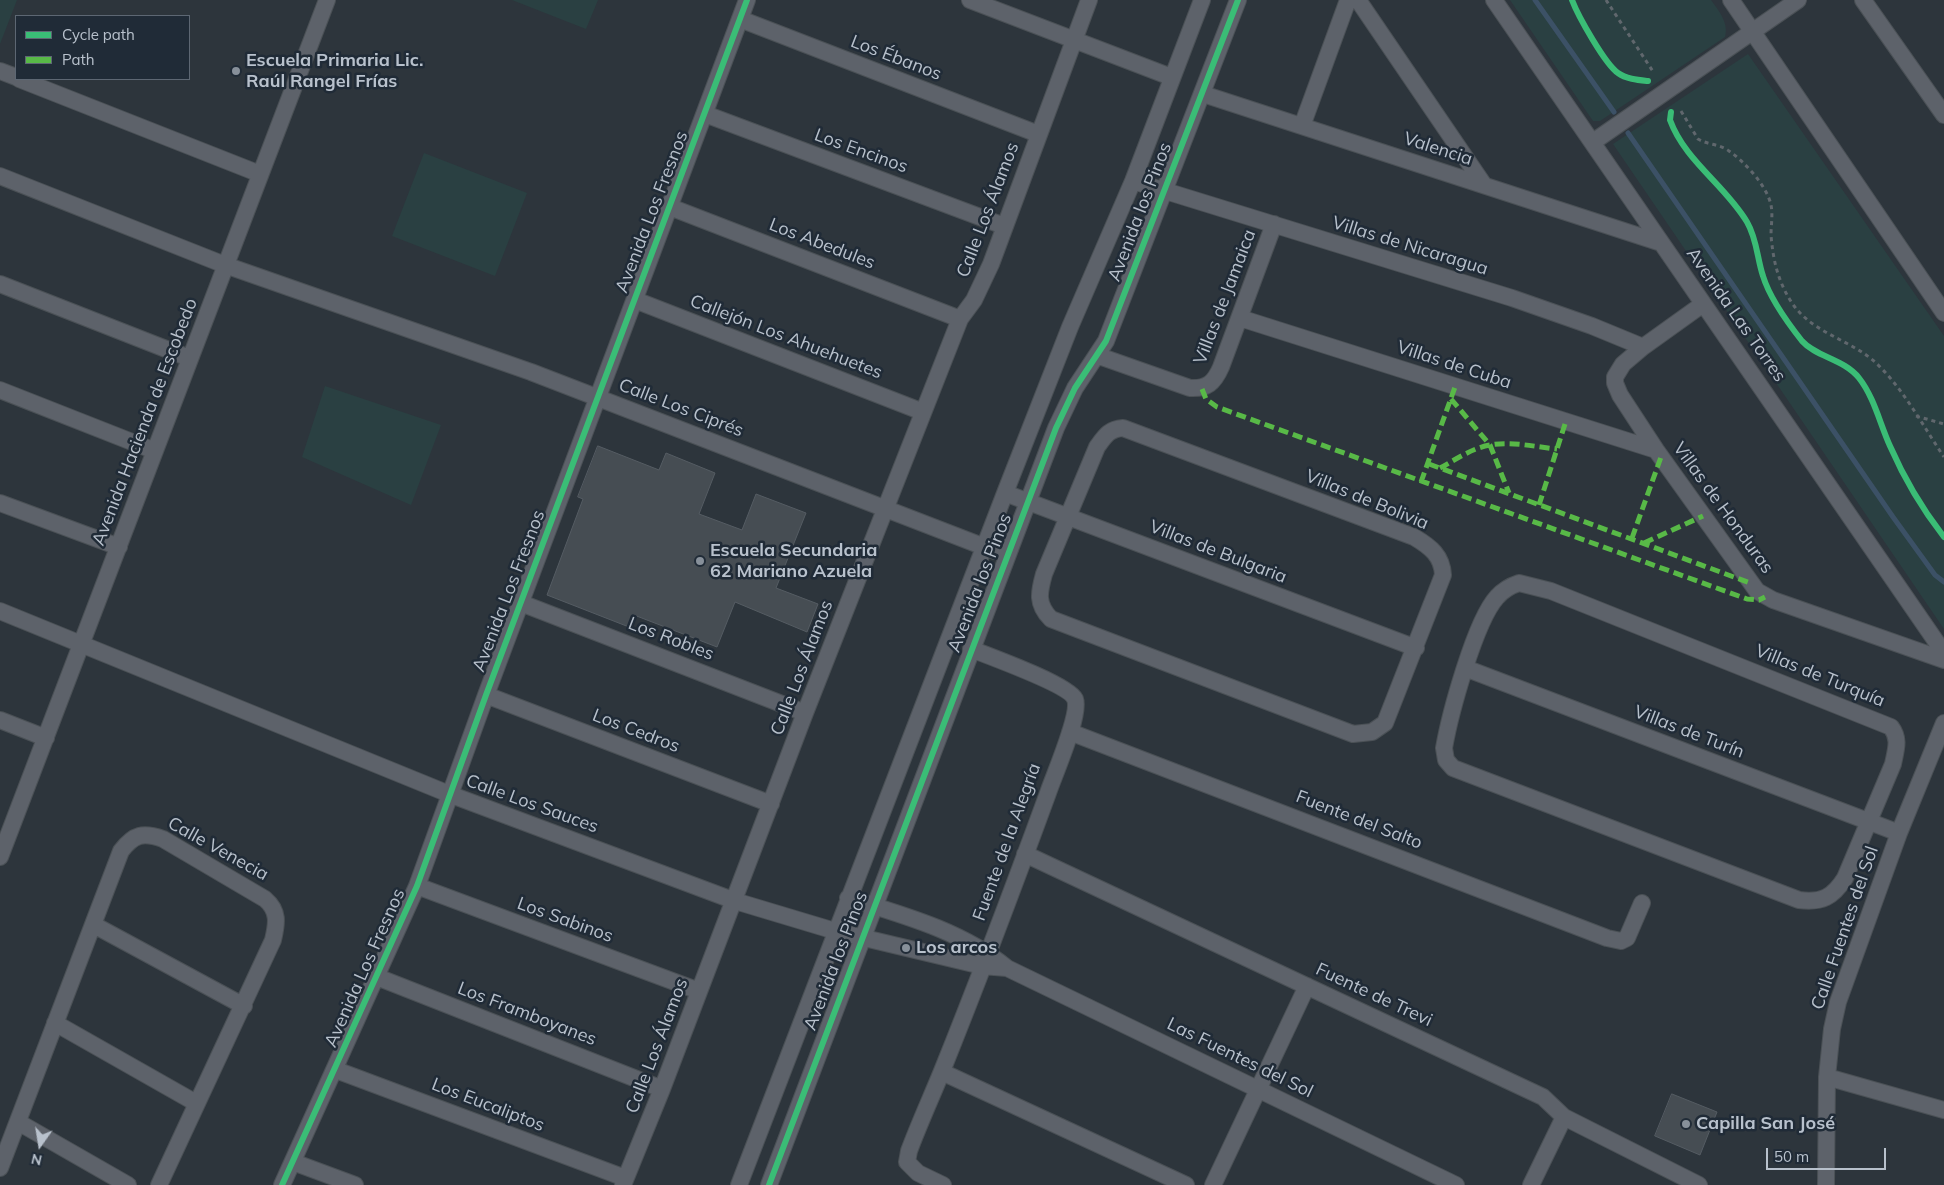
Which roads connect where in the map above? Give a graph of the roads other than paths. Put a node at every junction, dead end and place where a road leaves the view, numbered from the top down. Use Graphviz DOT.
graph roads {
  1 [pos="327,0"];
  2 [pos="747,0"];
  3 [pos="970,0"];
  4 [pos="1089,0"];
  5 [pos="1202,0"];
  6 [pos="1238,0"];
  7 [pos="1348,0"];
  8 [pos="1358,0"];
  9 [pos="1494,0"];
  10 [pos="1731,0"];
  11 [pos="1798,0"];
  12 [pos="1863,0"];
  13 [pos="740,19"];
  14 [pos="1753,31"];
  15 [pos="1074,40"];
  16 [pos="0,71"];
  17 [pos="15,77"];
  18 [pos="1171,77"];
  19 [pos="23,80"];
  20 [pos="1202,94"];
  21 [pos="705,114"];
  22 [pos="1944,115"];
  23 [pos="1302,126"];
  24 [pos="1038,134"];
  25 [pos="1593,142"];
  26 [pos="260,174"];
  27 [pos="0,176"];
  28 [pos="1133,182"];
  29 [pos="1484,186"];
  30 [pos="1163,191"];
  31 [pos="670,207"];
  32 [pos="1274,224"];
  33 [pos="1004,226"];
  34 [pos="1661,243"];
  35 [pos="225,265"];
  36 [pos="0,284"];
  37 [pos="634,300"];
  38 [pos="1703,304"];
  39 [pos="1944,312"];
  40 [pos="1240,318"];
  41 [pos="960,319"];
  42 [pos="1643,347"];
  43 [pos="1099,356"];
  44 [pos="189,358"];
  45 [pos="0,390"];
  46 [pos="598,397"];
  47 [pos="923,412"];
  48 [pos="1656,450"];
  49 [pos="155,451"];
  50 [pos="1005,493"];
  51 [pos="1028,501"];
  52 [pos="0,503"];
  53 [pos="885,508"];
  54 [pos="1068,516"];
  55 [pos="119,547"];
  56 [pos="985,548"];
  57 [pos="1007,555"];
  58 [pos="522,603"];
  59 [pos="0,611"];
  60 [pos="82,644"];
  61 [pos="1416,648"];
  62 [pos="971,649"];
  63 [pos="1944,653"];
  64 [pos="1944,660"];
  65 [pos="1465,668"];
  66 [pos="486,695"];
  67 [pos="805,713"];
  68 [pos="0,720"];
  69 [pos="1944,723"];
  70 [pos="1070,732"];
  71 [pos="46,738"];
  72 [pos="449,794"];
  73 [pos="771,804"];
  74 [pos="1870,821"];
  75 [pos="5,829"];
  76 [pos="1898,833"];
  77 [pos="1025,854"];
  78 [pos="0,857"];
  79 [pos="417,886"];
  80 [pos="848,898"];
  81 [pos="735,901"];
  82 [pos="1642,903"];
  83 [pos="873,906"];
  84 [pos="94,925"];
  85 [pos="835,931"];
  86 [pos="861,938"];
  87 [pos="985,959"];
  88 [pos="377,977"];
  89 [pos="1307,986"];
  90 [pos="699,991"];
  91 [pos="244,1006"];
  92 [pos="55,1023"];
  93 [pos="336,1070"];
  94 [pos="942,1072"];
  95 [pos="1828,1077"];
  96 [pos="662,1089"];
  97 [pos="1258,1089"];
  98 [pos="196,1103"];
  99 [pos="1944,1110"];
  100 [pos="1564,1117"];
  101 [pos="18,1122"];
  102 [pos="293,1162"];
  103 [pos="0,1168"];
  104 [pos="742,1179"];
  105 [pos="624,1182"];
  106 [pos="769,1184"];
  107 [pos="128,1185"];
  108 [pos="158,1185"];
  109 [pos="282,1185"];
  110 [pos="355,1185"];
  111 [pos="943,1185"];
  112 [pos="1186,1185"];
  113 [pos="1213,1185"];
  114 [pos="1456,1185"];
  115 [pos="1531,1185"];
  116 [pos="1699,1185"];
  117 [pos="1826,1185"];
  1 -- 26 [label="street, Avenida Hacienda de Escobedo"];
  2 -- 13 [label="street, Avenida Los Fresnos"];
  3 -- 15 [label="street"];
  4 -- 15 [label="street, Calle Los Álamos"];
  5 -- 18 [label="street, Avenida los Pinos"];
  6 -- 20 [label="street, Avenida los Pinos"];
  7 -- 23 [label="street"];
  8 -- 29 [label="street"];
  9 -- 25 [label="street, Avenida Las Torres"];
  10 -- 14 [label="street"];
  11 -- 14 [label="street"];
  12 -- 22 [label="street"];
  13 -- 21 [label="street, Avenida Los Fresnos"];
  13 -- 24 [label="street, Los Ébanos"];
  14 -- 25 [label="street"];
  14 -- 39 [label="street"];
  15 -- 18 [label="street"];
  15 -- 24 [label="street, Calle Los Álamos"];
  16 -- 17 [label="street"];
  18 -- 28 [label="street, Avenida los Pinos"];
  19 -- 26 [label="street"];
  20 -- 23 [label="street, Valencia"];
  20 -- 30 [label="street, Avenida los Pinos"];
  21 -- 31 [label="street, Avenida Los Fresnos"];
  21 -- 33 [label="street, Los Encinos"];
  23 -- 29 [label="street, Valencia"];
  24 -- 33 [label="street, Calle Los Álamos"];
  25 -- 34 [label="street, Avenida Las Torres"];
  26 -- 35 [label="street, Avenida Hacienda de Escobedo"];
  27 -- 35 [label="street, Calle Los Ciprés"];
  28 -- 30 [label="street, Villas de Nicaragua"];
  28 -- 50 [label="street, Avenida los Pinos"];
  29 -- 34 [label="street, Valencia"];
  30 -- 32 [label="street, Villas de Nicaragua"];
  30 -- 43 [label="street, Avenida los Pinos"];
  31 -- 37 [label="street, Avenida Los Fresnos"];
  31 -- 41 [label="street, Los Abedules"];
  32 -- 40 [label="street, Villas de Jamaica"];
  32 -- 42 [label="street, Villas de Nicaragua"];
  33 -- 41 [label="street, Calle Los Álamos"];
  34 -- 38 [label="street, Avenida Las Torres"];
  35 -- 44 [label="street, Avenida Hacienda de Escobedo"];
  35 -- 46 [label="street, Calle Los Ciprés"];
  36 -- 44 [label="street"];
  37 -- 46 [label="street, Avenida Los Fresnos"];
  37 -- 47 [label="street, Callejón Los Ahuehuetes"];
  38 -- 42 [label="street, Villas de Honduras"];
  38 -- 63 [label="street, Avenida Las Torres"];
  40 -- 43 [label="street, Villas de Jamaica"];
  40 -- 48 [label="street, Villas de Cuba"];
  41 -- 47 [label="street, Calle Los Álamos"];
  42 -- 48 [label="street, Villas de Honduras"];
  43 -- 51 [label="street, Avenida los Pinos"];
  44 -- 49 [label="street, Avenida Hacienda de Escobedo"];
  45 -- 49 [label="street"];
  46 -- 53 [label="street, Calle Los Ciprés"];
  46 -- 58 [label="street, Avenida Los Fresnos"];
  47 -- 53 [label="street, Calle Los Álamos"];
  48 -- 64 [label="street, Villas de Honduras"];
  49 -- 55 [label="street, Avenida Hacienda de Escobedo"];
  50 -- 51 [label="street, Villas de Bulgaria"];
  50 -- 56 [label="street, Avenida los Pinos"];
  51 -- 54 [label="street, Villas de Bulgaria"];
  51 -- 57 [label="street, Avenida los Pinos"];
  52 -- 55 [label="street"];
  53 -- 56 [label="street, Calle Los Ciprés"];
  53 -- 67 [label="street, Calle Los Álamos"];
  54 -- 61 [label="street, Villas de Bulgaria"];
  54 -- 61 [label="street, Villas de Bolivia"];
  54 -- 61 [label="street, Villas de Bolivia"];
  55 -- 60 [label="street, Avenida Hacienda de Escobedo"];
  56 -- 57 [label="street, Calle Los Ciprés"];
  56 -- 80 [label="street, Avenida los Pinos"];
  57 -- 62 [label="street, Avenida los Pinos"];
  58 -- 66 [label="street, Avenida Los Fresnos"];
  58 -- 67 [label="street, Los Robles"];
  59 -- 60 [label="street, Calle Los Sauces"];
  60 -- 71 [label="street, Avenida Hacienda de Escobedo"];
  60 -- 72 [label="street, Calle Los Sauces"];
  62 -- 70 [label="street, Fuente de la Alegría"];
  62 -- 83 [label="street, Avenida los Pinos"];
  65 -- 74 [label="street, Villas de Turín"];
  65 -- 74 [label="street, Villas de Turquía"];
  65 -- 74 [label="street, Villas de Turquía"];
  66 -- 72 [label="street, Avenida Los Fresnos"];
  66 -- 73 [label="street, Los Cedros"];
  67 -- 73 [label="street, Calle Los Álamos"];
  68 -- 71 [label="street"];
  69 -- 76 [label="street, Calle Fuentes del Sol"];
  70 -- 77 [label="street, Fuente de la Alegría"];
  70 -- 82 [label="street, Fuente del Salto"];
  71 -- 75 [label="street, Avenida Hacienda de Escobedo"];
  72 -- 79 [label="street, Avenida Los Fresnos"];
  72 -- 81 [label="street, Calle Los Sauces"];
  73 -- 81 [label="street, Calle Los Álamos"];
  74 -- 76 [label="street, Villas de Turín"];
  75 -- 78 [label="street, Avenida Hacienda de Escobedo"];
  76 -- 95 [label="street, Calle Fuentes del Sol"];
  77 -- 87 [label="street, Fuente de la Alegría"];
  77 -- 89 [label="street, Fuente de Trevi"];
  79 -- 88 [label="street, Avenida Los Fresnos"];
  79 -- 90 [label="street, Los Sabinos"];
  80 -- 83 [label="street, Las Fuentes del Sol"];
  80 -- 85 [label="street, Avenida los Pinos"];
  81 -- 85 [label="street, Calle Los Sauces"];
  81 -- 90 [label="street, Calle Los Álamos"];
  83 -- 86 [label="street, Avenida los Pinos"];
  83 -- 87 [label="street, Las Fuentes del Sol"];
  84 -- 91 [label="street"];
  84 -- 91 [label="street, Calle Venecia"];
  84 -- 92 [label="street, Calle Venecia"];
  85 -- 86 [label="street, Calle Los Sauces"];
  85 -- 104 [label="street, Avenida los Pinos"];
  86 -- 87 [label="street, Las Fuentes del Sol"];
  86 -- 106 [label="street, Avenida los Pinos"];
  87 -- 94 [label="street, Fuente de la Alegría"];
  87 -- 97 [label="street, Las Fuentes del Sol"];
  88 -- 93 [label="street, Avenida Los Fresnos"];
  88 -- 96 [label="street, Los Framboyanes"];
  89 -- 97 [label="street"];
  89 -- 100 [label="street, Fuente de Trevi"];
  90 -- 96 [label="street, Calle Los Álamos"];
  91 -- 98 [label="street, Calle Venecia"];
  92 -- 98 [label="street"];
  92 -- 101 [label="street, Calle Venecia"];
  93 -- 102 [label="street, Avenida Los Fresnos"];
  93 -- 105 [label="street, Los Eucaliptos"];
  94 -- 111 [label="street, Fuente de la Alegría"];
  94 -- 112 [label="street"];
  95 -- 99 [label="street"];
  95 -- 117 [label="street, Calle Fuentes del Sol"];
  96 -- 105 [label="street, Calle Los Álamos"];
  97 -- 113 [label="street"];
  97 -- 114 [label="street, Las Fuentes del Sol"];
  98 -- 108 [label="street, Calle Venecia"];
  100 -- 115 [label="street"];
  100 -- 116 [label="street, Fuente de Trevi"];
  101 -- 103 [label="street, Calle Venecia"];
  101 -- 107 [label="street"];
  102 -- 109 [label="street, Avenida Los Fresnos"];
  102 -- 110 [label="street"];
  104 -- 106 [label="street"];
}
